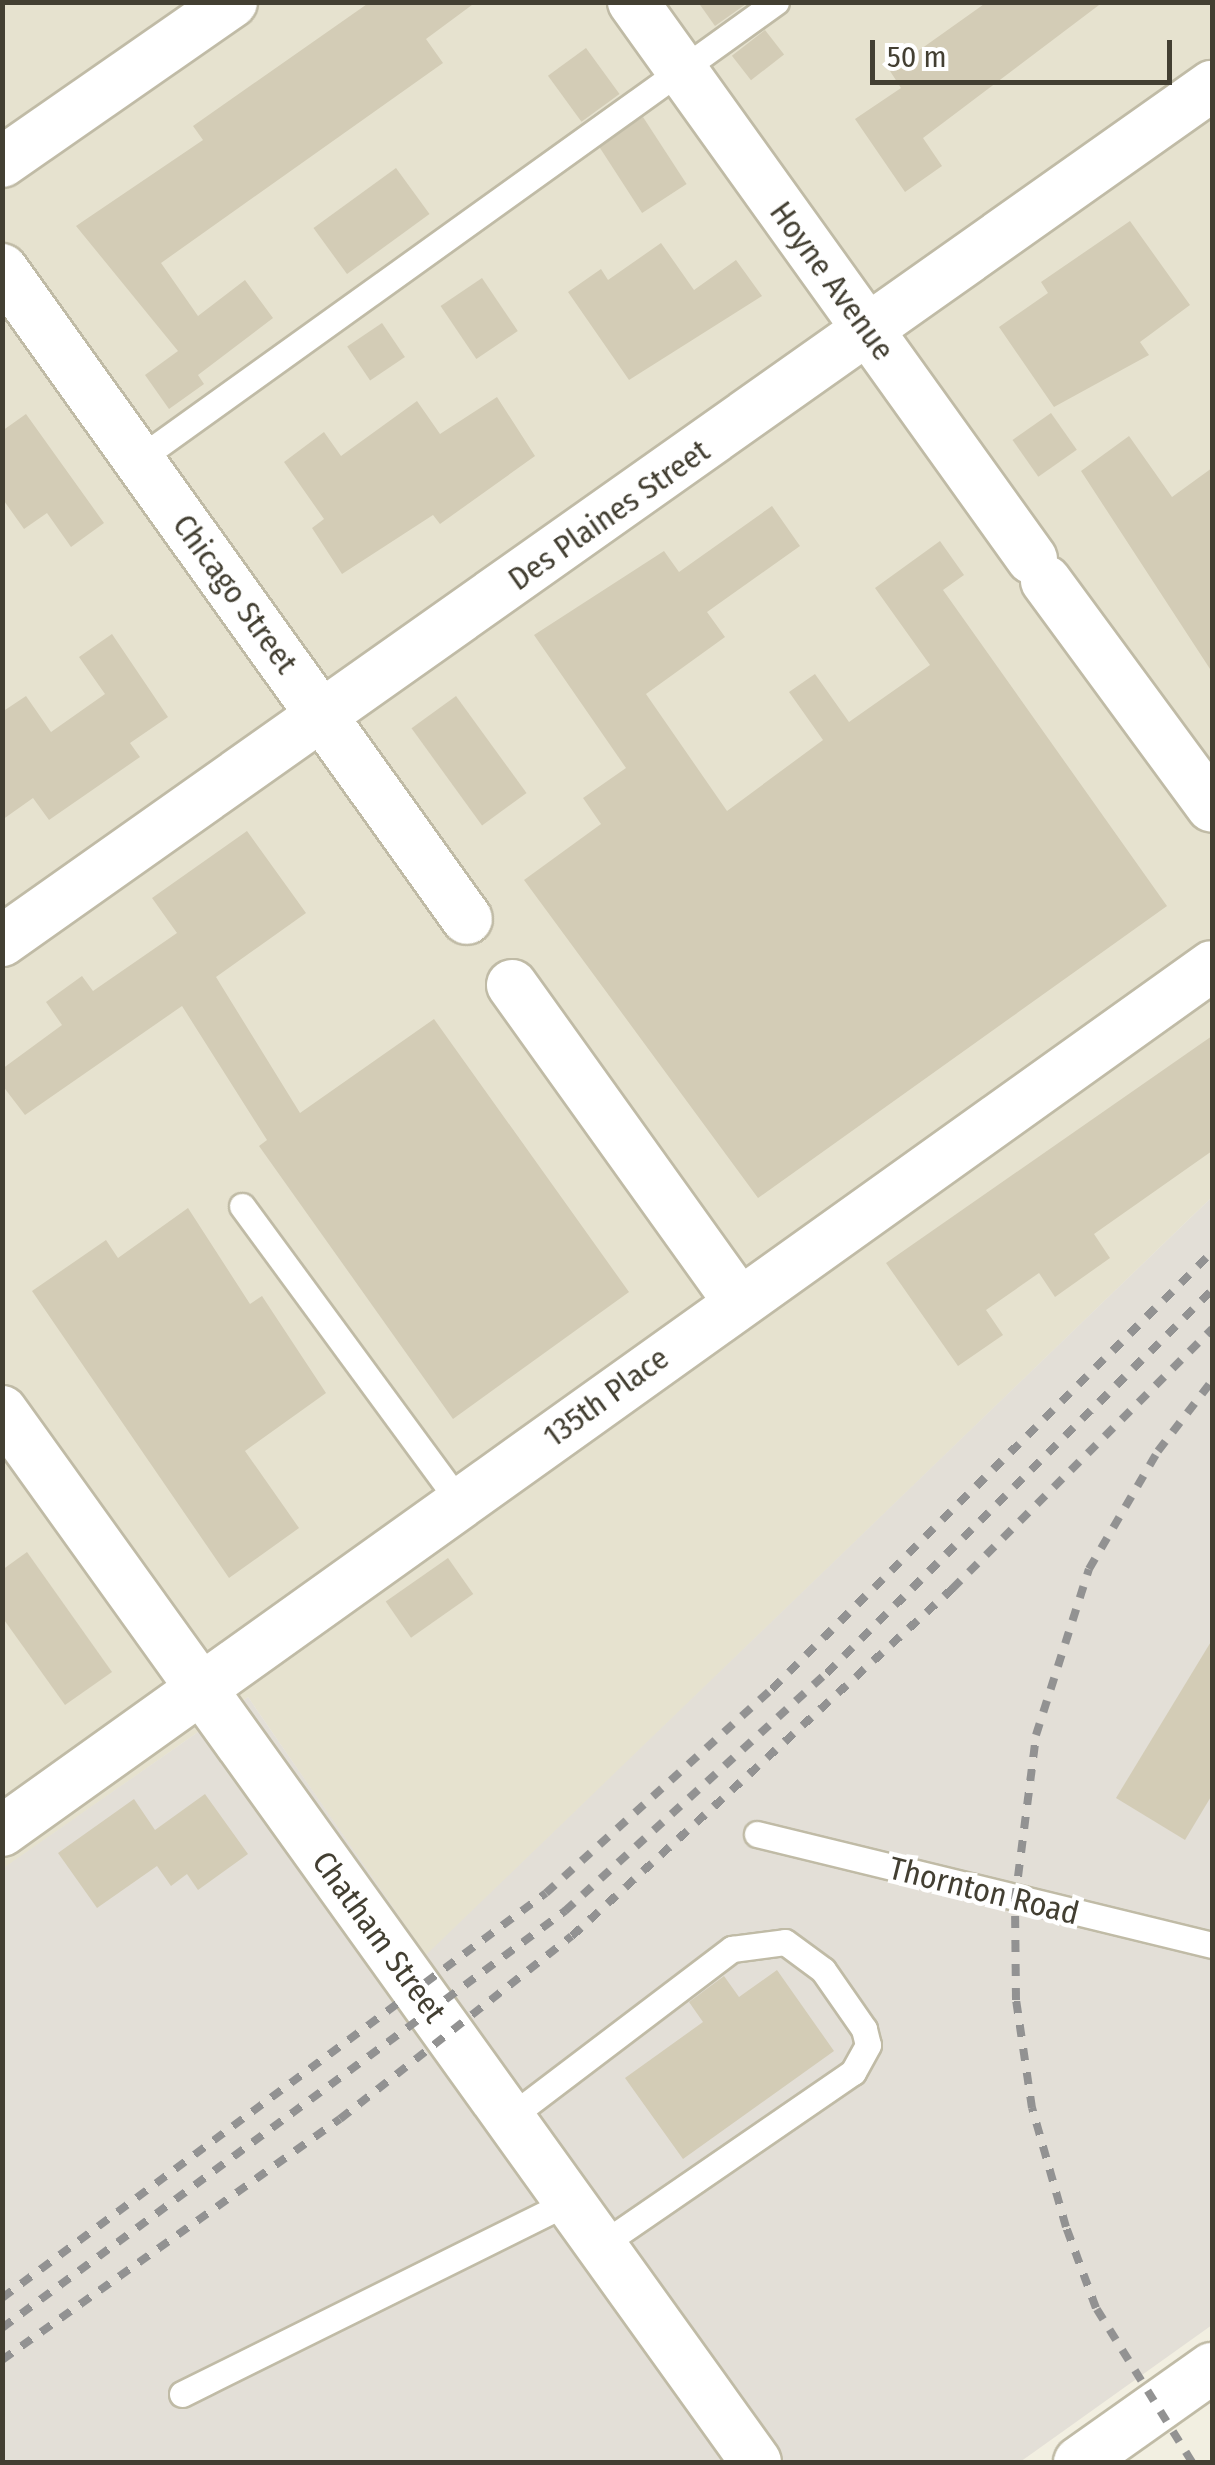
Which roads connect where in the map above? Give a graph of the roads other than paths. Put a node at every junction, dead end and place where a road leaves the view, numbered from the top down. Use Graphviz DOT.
graph roads {
  1 [pos="232,2"];
  2 [pos="633,2"];
  3 [pos="776,2"];
  4 [pos="682,70"];
  5 [pos="1212,86"];
  6 [pos="2,162"];
  7 [pos="2,269"];
  8 [pos="869,332"];
  9 [pos="139,460"];
  10 [pos="322,716"];
  11 [pos="1212,807"];
  12 [pos="467,920"];
  13 [pos="2,941"];
  14 [pos="1212,966"];
  15 [pos="512,985"];
  16 [pos="242,1206"];
  17 [pos="738,1301"];
  18 [pos="2,1412"];
  19 [pos="460,1503"];
  20 [pos="202,1689"];
  21 [pos="2,1831"];
  22 [pos="757,1834"];
  23 [pos="1212,1946"];
  24 [pos="509,2118"];
  25 [pos="568,2202"];
  26 [pos="601,2245"];
  27 [pos="1212,2368"];
  28 [pos="182,2394"];
  29 [pos="756,2462"];
  30 [pos="1079,2462"];
  1 -- 6 [label="street"];
  2 -- 4 [label="street, Hoyne Avenue"];
  3 -- 4 [label="lane"];
  4 -- 8 [label="street, Hoyne Avenue"];
  4 -- 9 [label="lane"];
  5 -- 8 [label="street, Des Plaines Street"];
  7 -- 9 [label="street, Chicago Street"];
  8 -- 10 [label="street, Des Plaines Street"];
  8 -- 11 [label="street, Hoyne Avenue"];
  9 -- 10 [label="street, Chicago Street"];
  10 -- 12 [label="street, Chicago Street"];
  10 -- 13 [label="street, Des Plaines Street"];
  14 -- 17 [label="street, 135th Place"];
  15 -- 17 [label="street"];
  16 -- 19 [label="lane"];
  17 -- 19 [label="street, 135th Place"];
  18 -- 20 [label="street, Chatham Street"];
  19 -- 20 [label="street, 135th Place"];
  20 -- 21 [label="street, 135th Place"];
  20 -- 24 [label="street, Chatham Street"];
  22 -- 23 [label="lane, Thornton Road"];
  24 -- 25 [label="street, Chatham Street"];
  24 -- 26 [label="lane"];
  25 -- 26 [label="street, Chatham Street"];
  25 -- 28 [label="lane"];
  26 -- 29 [label="street, Chatham Street"];
  27 -- 30 [label="street"];
}
